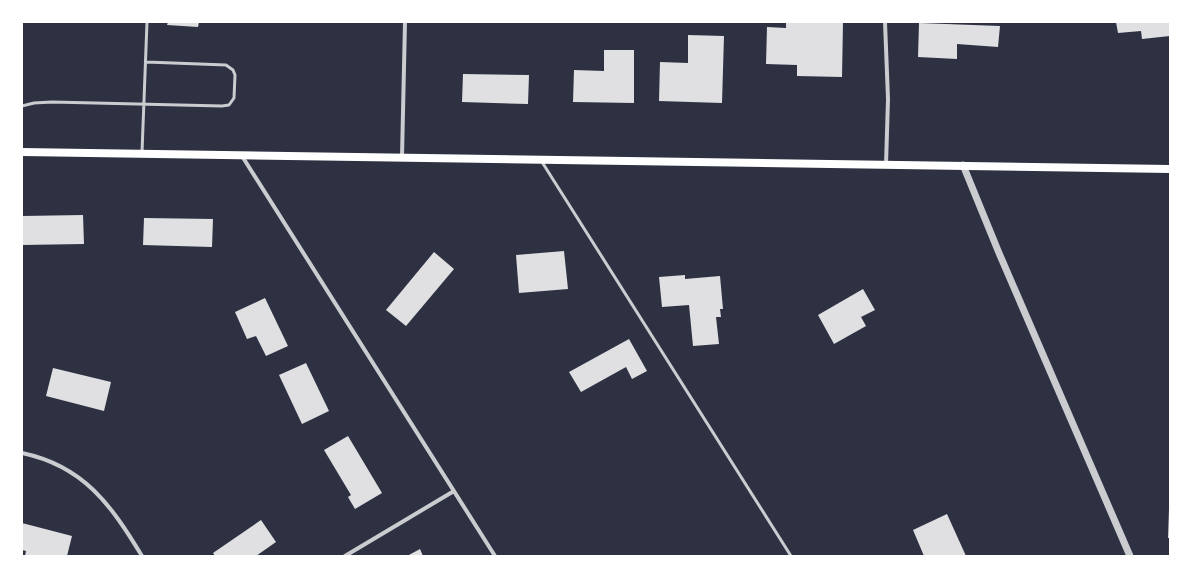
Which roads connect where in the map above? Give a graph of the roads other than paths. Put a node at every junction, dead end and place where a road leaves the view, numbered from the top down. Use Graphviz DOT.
graph roads {
  1 [pos="147,22"];
  2 [pos="405,22"];
  3 [pos="885,22"];
  4 [pos="146,62"];
  5 [pos="144,104"];
  6 [pos="22,106"];
  7 [pos="22,152"];
  8 [pos="142,154"];
  9 [pos="241,155"];
  10 [pos="402,157"];
  11 [pos="540,159"];
  12 [pos="886,165"];
  13 [pos="963,166"];
  14 [pos="1170,170"];
  15 [pos="22,453"];
  16 [pos="454,491"];
  17 [pos="142,556"];
  18 [pos="345,556"];
  19 [pos="495,556"];
  20 [pos="791,556"];
  21 [pos="1130,556"];
  1 -- 4 [label="lane"];
  2 -- 10 [label="street"];
  3 -- 12 [label="street"];
  4 -- 5 [label="lane"];
  4 -- 5 [label="lane"];
  5 -- 6 [label="lane"];
  5 -- 8 [label="lane"];
  7 -- 8 [label="main road"];
  8 -- 9 [label="main road"];
  9 -- 10 [label="main road"];
  9 -- 16 [label="street"];
  10 -- 11 [label="main road"];
  11 -- 12 [label="main road"];
  11 -- 20 [label="lane"];
  12 -- 13 [label="main road"];
  13 -- 14 [label="main road"];
  13 -- 21 [label="street"];
  15 -- 17 [label="street"];
  16 -- 18 [label="street"];
  16 -- 19 [label="street"];
}
